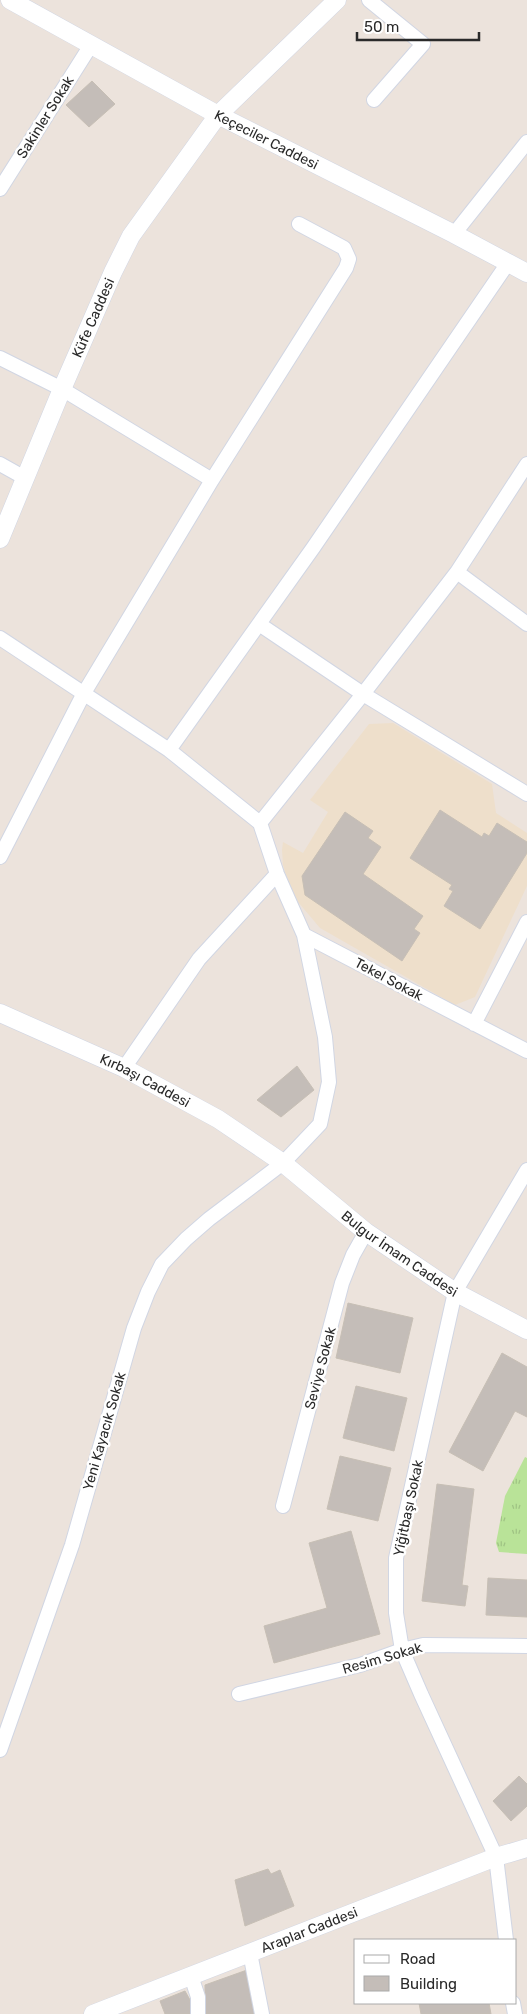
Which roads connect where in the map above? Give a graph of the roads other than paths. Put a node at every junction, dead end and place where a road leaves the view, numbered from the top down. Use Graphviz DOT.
graph roads {
  1 [pos="10,0"];
  2 [pos="337,0"];
  3 [pos="369,0"];
  4 [pos="91,45"];
  5 [pos="374,100"];
  6 [pos="218,115"];
  7 [pos="527,142"];
  8 [pos="0,189"];
  9 [pos="298,224"];
  10 [pos="454,234"];
  11 [pos="508,263"];
  12 [pos="527,272"];
  13 [pos="0,358"];
  14 [pos="62,389"];
  15 [pos="0,464"];
  16 [pos="527,464"];
  17 [pos="25,478"];
  18 [pos="212,480"];
  19 [pos="0,539"];
  20 [pos="457,572"];
  21 [pos="259,624"];
  22 [pos="527,624"];
  23 [pos="0,638"];
  24 [pos="84,693"];
  25 [pos="364,694"];
  26 [pos="168,750"];
  27 [pos="527,794"];
  28 [pos="260,823"];
  29 [pos="0,857"];
  30 [pos="277,874"];
  31 [pos="527,922"];
  32 [pos="304,935"];
  33 [pos="0,1013"];
  34 [pos="474,1024"];
  35 [pos="527,1051"];
  36 [pos="124,1068"];
  37 [pos="283,1163"];
  38 [pos="527,1170"];
  39 [pos="366,1232"];
  40 [pos="455,1292"];
  41 [pos="527,1330"];
  42 [pos="283,1506"];
  43 [pos="527,1646"];
  44 [pos="402,1650"];
  45 [pos="239,1694"];
  46 [pos="0,1750"];
  47 [pos="527,1848"];
  48 [pos="496,1857"];
  49 [pos="506,1939"];
  50 [pos="250,1953"];
  51 [pos="191,1976"];
  52 [pos="94,2014"];
  53 [pos="198,2014"];
  54 [pos="262,2014"];
  1 -- 4 [label="street, Keçeciler Caddesi"];
  2 -- 6 [label="street, Küfe Caddesi"];
  3 -- 5 [label="street"];
  4 -- 6 [label="street, Keçeciler Caddesi"];
  4 -- 8 [label="street, Sakinler Sokak"];
  6 -- 10 [label="street, Keçeciler Caddesi"];
  6 -- 14 [label="street, Küfe Caddesi"];
  7 -- 10 [label="street"];
  9 -- 18 [label="street"];
  10 -- 11 [label="street, Keçeciler Caddesi"];
  11 -- 12 [label="street, Keçeciler Caddesi"];
  11 -- 21 [label="street"];
  13 -- 14 [label="street"];
  14 -- 17 [label="street, Küfe Caddesi"];
  14 -- 18 [label="street"];
  15 -- 17 [label="street"];
  16 -- 20 [label="street"];
  17 -- 19 [label="street, Küfe Caddesi"];
  18 -- 24 [label="street"];
  20 -- 22 [label="street"];
  20 -- 25 [label="street"];
  21 -- 25 [label="street"];
  21 -- 26 [label="street"];
  23 -- 24 [label="street"];
  24 -- 26 [label="street"];
  24 -- 29 [label="street"];
  25 -- 27 [label="street"];
  25 -- 28 [label="street"];
  26 -- 28 [label="street"];
  28 -- 30 [label="street, Yeni Kayacık Sokak"];
  30 -- 32 [label="street, Yeni Kayacık Sokak"];
  30 -- 36 [label="street"];
  31 -- 34 [label="street"];
  32 -- 34 [label="street, Tekel Sokak"];
  32 -- 37 [label="street, Yeni Kayacık Sokak"];
  33 -- 36 [label="street, Kırbaşı Caddesi"];
  34 -- 35 [label="street, Tekel Sokak"];
  36 -- 37 [label="street, Kırbaşı Caddesi"];
  37 -- 39 [label="street, Bulgur İmam Caddesi"];
  37 -- 46 [label="street, Yeni Kayacık Sokak"];
  38 -- 40 [label="street, Yiğitbaşı Sokak"];
  39 -- 40 [label="street, Bulgur İmam Caddesi"];
  39 -- 42 [label="street, Seviye Sokak"];
  40 -- 41 [label="street, Bulgur İmam Caddesi"];
  40 -- 44 [label="street, Yiğitbaşı Sokak"];
  43 -- 44 [label="street, Resim Sokak"];
  44 -- 45 [label="street, Resim Sokak"];
  44 -- 48 [label="street, Yiğitbaşı Sokak"];
  47 -- 48 [label="street, Araplar Caddesi"];
  48 -- 49 [label="street, Yiğitbaşı Sokak"];
  48 -- 50 [label="street, Araplar Caddesi"];
  50 -- 51 [label="street, Araplar Caddesi"];
  50 -- 54 [label="street"];
  51 -- 52 [label="street, Araplar Caddesi"];
  51 -- 53 [label="street"];
}
